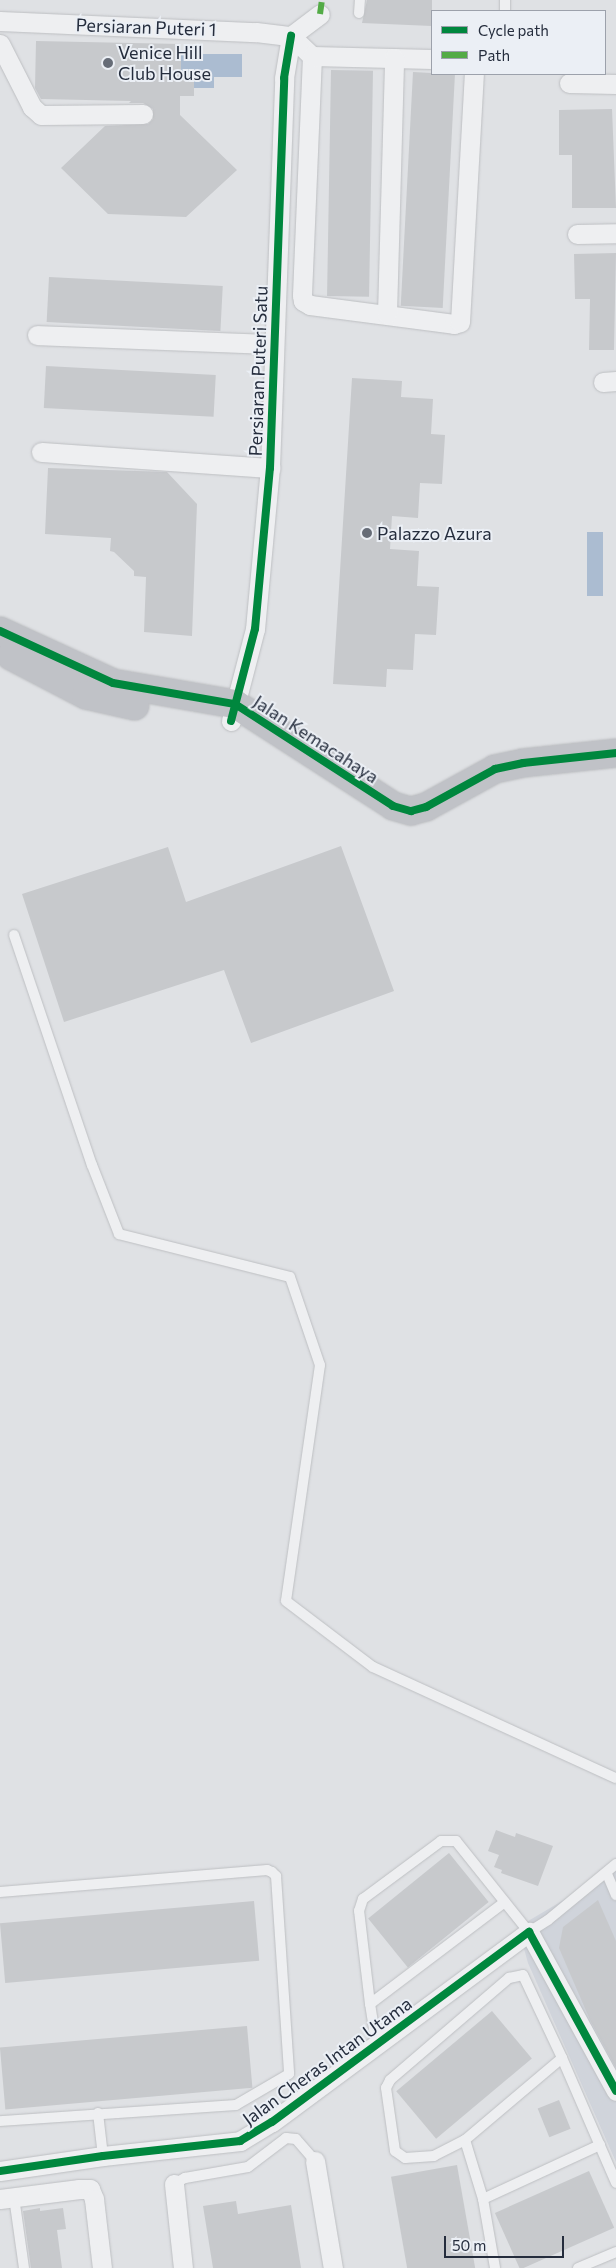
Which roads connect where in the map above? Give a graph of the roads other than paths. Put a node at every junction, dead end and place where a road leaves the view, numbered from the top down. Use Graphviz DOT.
graph roads {
  1 [pos="360,0"];
  2 [pos="359,13"];
  3 [pos="320,14"];
  4 [pos="0,21"];
  5 [pos="291,36"];
  6 [pos="0,44"];
  7 [pos="312,56"];
  8 [pos="394,58"];
  9 [pos="431,59"];
  10 [pos="474,75"];
  11 [pos="569,83"];
  12 [pos="616,84"];
  13 [pos="143,114"];
  14 [pos="616,233"];
  15 [pos="577,234"];
  16 [pos="387,314"];
  17 [pos="37,335"];
  18 [pos="273,344"];
  19 [pos="41,452"];
  20 [pos="270,468"];
  21 [pos="0,631"];
  22 [pos="0,650"];
  23 [pos="240,714"];
  24 [pos="616,753"];
  25 [pos="14,935"];
  26 [pos="616,1778"];
  27 [pos="616,1864"];
  28 [pos="607,1874"];
  29 [pos="0,1892"];
  30 [pos="616,1895"];
  31 [pos="505,1902"];
  32 [pos="530,1932"];
  33 [pos="370,2004"];
  34 [pos="381,2040"];
  35 [pos="562,2058"];
  36 [pos="616,2091"];
  37 [pos="98,2113"];
  38 [pos="0,2121"];
  39 [pos="465,2140"];
  40 [pos="600,2145"];
  41 [pos="103,2156"];
  42 [pos="315,2161"];
  43 [pos="0,2171"];
  44 [pos="616,2183"];
  45 [pos="174,2184"];
  46 [pos="7,2198"];
  47 [pos="483,2199"];
  48 [pos="616,2252"];
  49 [pos="24,2268"];
  50 [pos="102,2268"];
  51 [pos="183,2268"];
  52 [pos="333,2268"];
  53 [pos="495,2268"];
  54 [pos="578,2268"];
  1 -- 2 [label="lane"];
  3 -- 5 [label="street"];
  4 -- 5 [label="street, Persiaran Puteri 1"];
  5 -- 7 [label="street"];
  5 -- 18 [label="street, Persiaran Puteri Satu"];
  6 -- 13 [label="street"];
  7 -- 8 [label="street"];
  7 -- 16 [label="street"];
  8 -- 9 [label="street"];
  8 -- 16 [label="street"];
  10 -- 16 [label="street"];
  11 -- 12 [label="street"];
  14 -- 15 [label="street"];
  17 -- 18 [label="street"];
  18 -- 20 [label="street, Persiaran Puteri Satu"];
  19 -- 20 [label="street"];
  20 -- 23 [label="street, Persiaran Puteri Satu"];
  21 -- 23 [label="street, Jalan Kemacahaya"];
  22 -- 23 [label="street, Jalan Kemacahaya"];
  23 -- 24 [label="street, Jalan Kemacahaya"];
  25 -- 26 [label="lane"];
  27 -- 28 [label="lane"];
  28 -- 30 [label="lane"];
  28 -- 32 [label="lane"];
  29 -- 37 [label="lane"];
  31 -- 32 [label="lane"];
  31 -- 33 [label="lane"];
  31 -- 33 [label="lane"];
  32 -- 34 [label="street, Jalan Cheras Intan Utama"];
  32 -- 36 [label="street"];
  33 -- 34 [label="lane"];
  34 -- 41 [label="street, Jalan Cheras Intan Utama"];
  35 -- 39 [label="lane"];
  35 -- 39 [label="lane"];
  35 -- 40 [label="lane"];
  37 -- 38 [label="lane"];
  37 -- 41 [label="lane"];
  39 -- 47 [label="lane"];
  40 -- 44 [label="lane"];
  40 -- 47 [label="lane"];
  41 -- 43 [label="street, Jalan Cheras Intan Utama"];
  42 -- 45 [label="lane"];
  42 -- 52 [label="street"];
  45 -- 51 [label="street"];
  46 -- 49 [label="lane"];
  46 -- 50 [label="street"];
  47 -- 53 [label="lane"];
  48 -- 54 [label="lane"];
}
